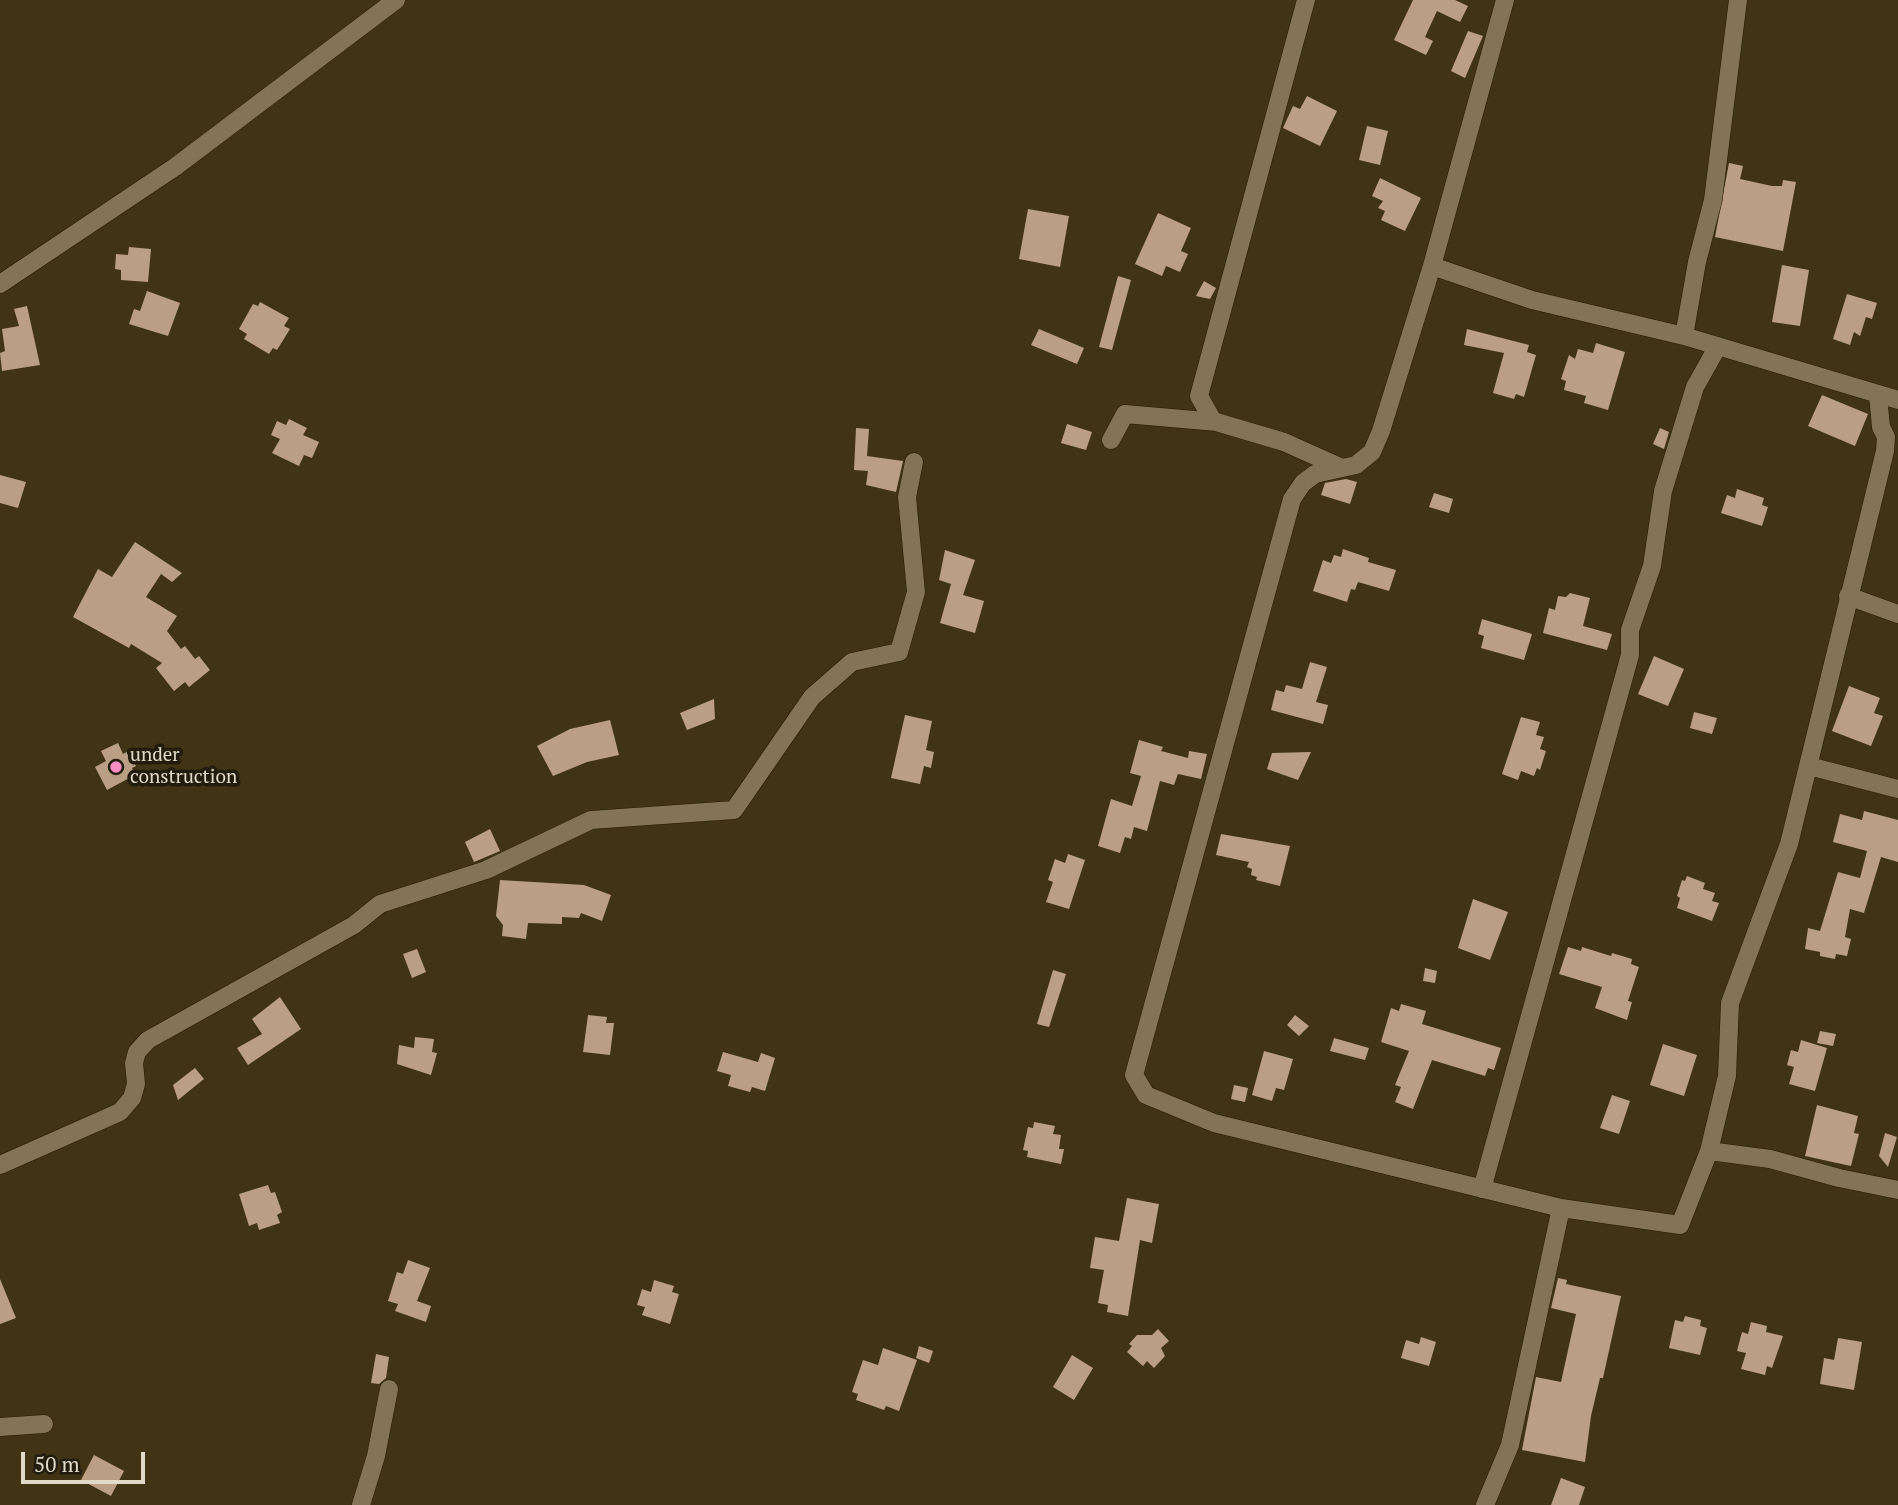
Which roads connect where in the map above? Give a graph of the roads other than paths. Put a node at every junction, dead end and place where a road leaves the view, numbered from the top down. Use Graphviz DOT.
graph roads {
  1 [pos="396,0"];
  2 [pos="1306,0"];
  3 [pos="1505,0"];
  4 [pos="1738,0"];
  5 [pos="1432,266"];
  6 [pos="0,284"];
  7 [pos="1684,336"];
  8 [pos="1718,346"];
  9 [pos="1878,396"];
  10 [pos="1898,400"];
  11 [pos="1217,422"];
  12 [pos="1892,433"];
  13 [pos="1111,440"];
  14 [pos="914,462"];
  15 [pos="1342,468"];
  16 [pos="1848,596"];
  17 [pos="1898,614"];
  18 [pos="1809,766"];
  19 [pos="1898,789"];
  20 [pos="1710,1151"];
  21 [pos="0,1165"];
  22 [pos="1897,1186"];
  23 [pos="1482,1189"];
  24 [pos="1561,1208"];
  25 [pos="389,1389"];
  26 [pos="44,1424"];
  27 [pos="0,1427"];
  28 [pos="361,1505"];
  29 [pos="1485,1505"];
  1 -- 6 [label="street"];
  2 -- 11 [label="street"];
  3 -- 5 [label="street"];
  4 -- 7 [label="street"];
  5 -- 7 [label="street"];
  5 -- 15 [label="street"];
  7 -- 8 [label="street"];
  8 -- 9 [label="street"];
  8 -- 23 [label="street"];
  9 -- 10 [label="street"];
  9 -- 12 [label="street"];
  11 -- 13 [label="street"];
  11 -- 15 [label="street"];
  12 -- 16 [label="street"];
  14 -- 21 [label="street"];
  15 -- 23 [label="street"];
  16 -- 17 [label="street"];
  16 -- 18 [label="street"];
  18 -- 19 [label="street"];
  18 -- 20 [label="street"];
  20 -- 22 [label="street"];
  20 -- 24 [label="street"];
  23 -- 24 [label="street"];
  24 -- 29 [label="street"];
  25 -- 28 [label="street"];
  26 -- 27 [label="street"];
}
